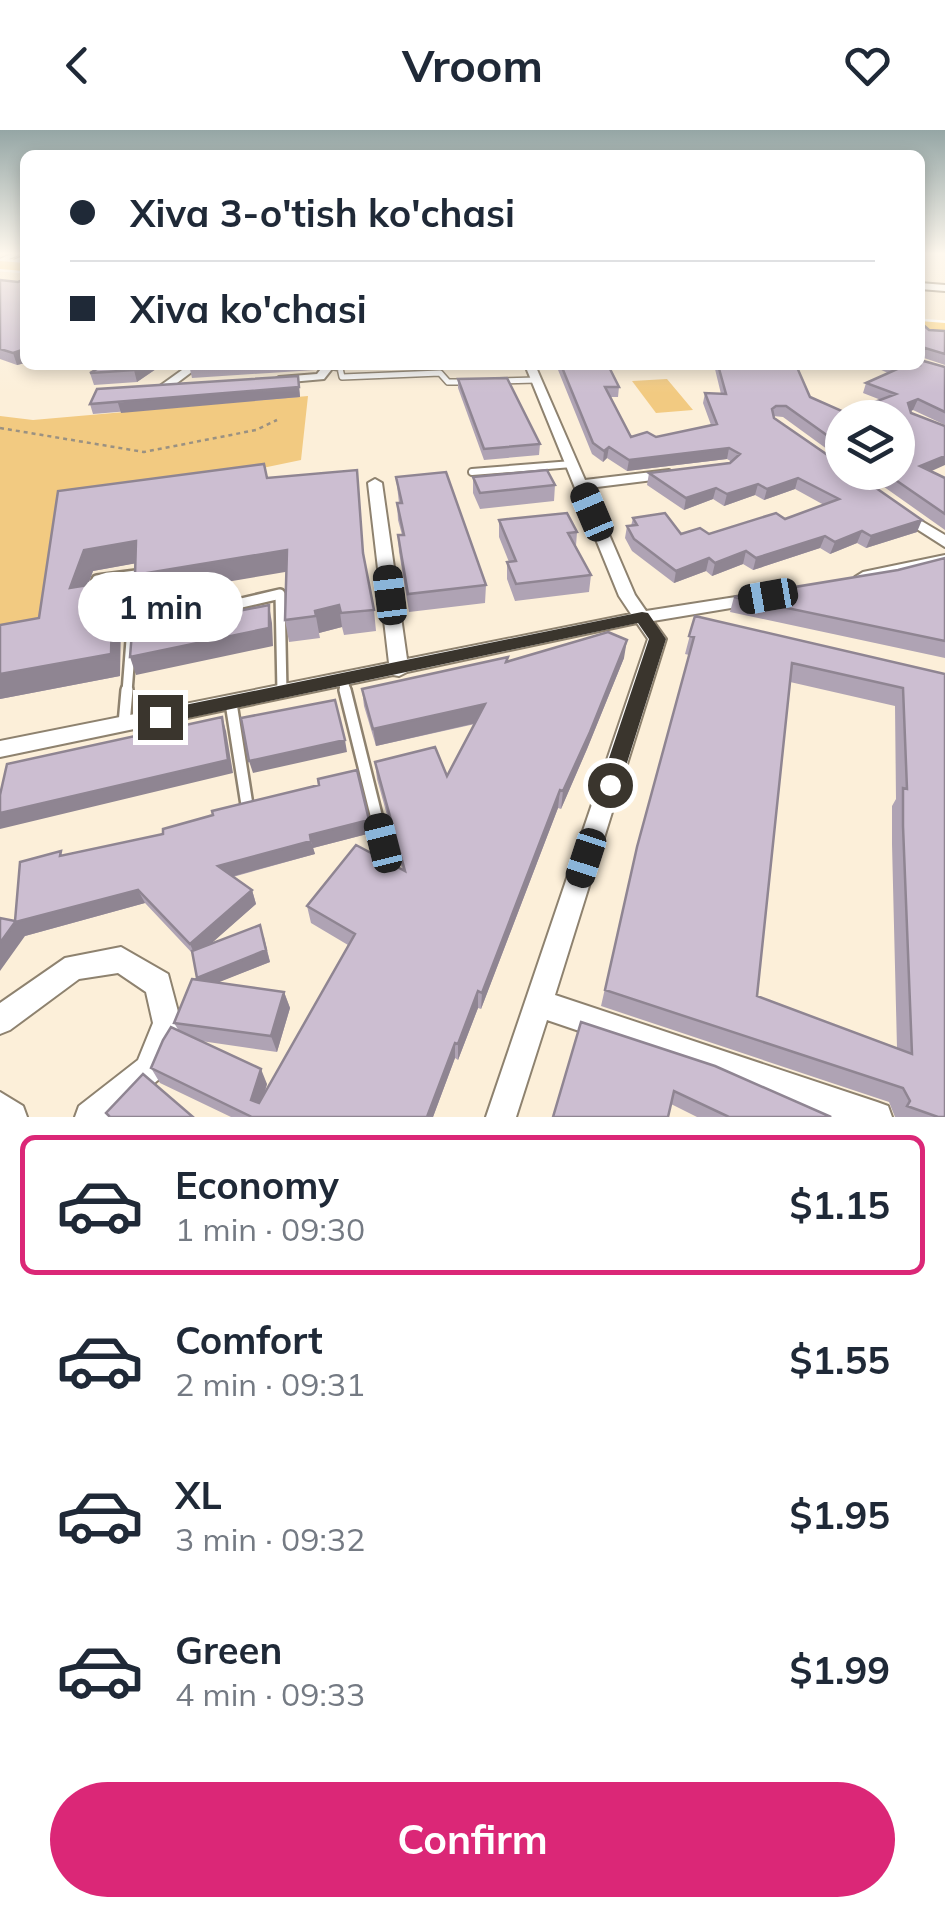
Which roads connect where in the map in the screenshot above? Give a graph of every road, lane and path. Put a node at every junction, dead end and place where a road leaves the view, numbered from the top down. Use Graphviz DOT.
graph roads {
  1 [pos="188,370"];
  2 [pos="326,370"];
  3 [pos="340,370"];
  4 [pos="533,372"];
  5 [pos="260,382"];
  6 [pos="181,388"];
  7 [pos="278,420"];
  8 [pos="0,428"];
  9 [pos="572,464"];
  10 [pos="472,472"];
  11 [pos="690,472"];
  12 [pos="375,483"];
  13 [pos="580,485"];
  14 [pos="892,506"];
  15 [pos="945,542"];
  16 [pos="945,560"];
  17 [pos="835,583"];
  18 [pos="134,593"];
  19 [pos="781,594"];
  20 [pos="676,613"];
  21 [pos="642,617"];
  22 [pos="168,620"];
  23 [pos="712,623"];
  24 [pos="399,670"];
  25 [pos="343,681"];
  26 [pos="282,693"];
  27 [pos="231,703"];
  28 [pos="124,724"];
  29 [pos="7,752"];
  30 [pos="248,804"];
  31 [pos="383,843"];
  32 [pos="538,1003"];
  33 [pos="0,1020"];
  34 [pos="0,1108"];
  35 [pos="12,1117"];
  36 [pos="90,1117"];
  37 [pos="501,1117"];
  38 [pos="877,1117"];
  1 -- 6 [label="street"];
  2 -- 5 [label="street"];
  3 -- 4 [label="lane"];
  4 -- 9 [label="street"];
  7 -- 8 [label="path"];
  9 -- 10 [label="lane"];
  9 -- 13 [label="street"];
  11 -- 13 [label="street"];
  12 -- 24 [label="street"];
  13 -- 21 [label="street"];
  14 -- 15 [label="street"];
  16 -- 17 [label="street"];
  18 -- 18 [label="lane"];
  18 -- 28 [label="lane"];
  19 -- 20 [label="street"];
  20 -- 21 [label="street"];
  20 -- 23 [label="street"];
  21 -- 24 [label="street"];
  21 -- 32 [label="street"];
  22 -- 26 [label="lane"];
  24 -- 25 [label="street"];
  25 -- 26 [label="street"];
  25 -- 31 [label="lane"];
  26 -- 27 [label="street"];
  27 -- 28 [label="street"];
  27 -- 30 [label="lane"];
  28 -- 29 [label="street"];
  32 -- 37 [label="street"];
  32 -- 38 [label="street"];
  33 -- 36 [label="street"];
  34 -- 35 [label="street"];
}
